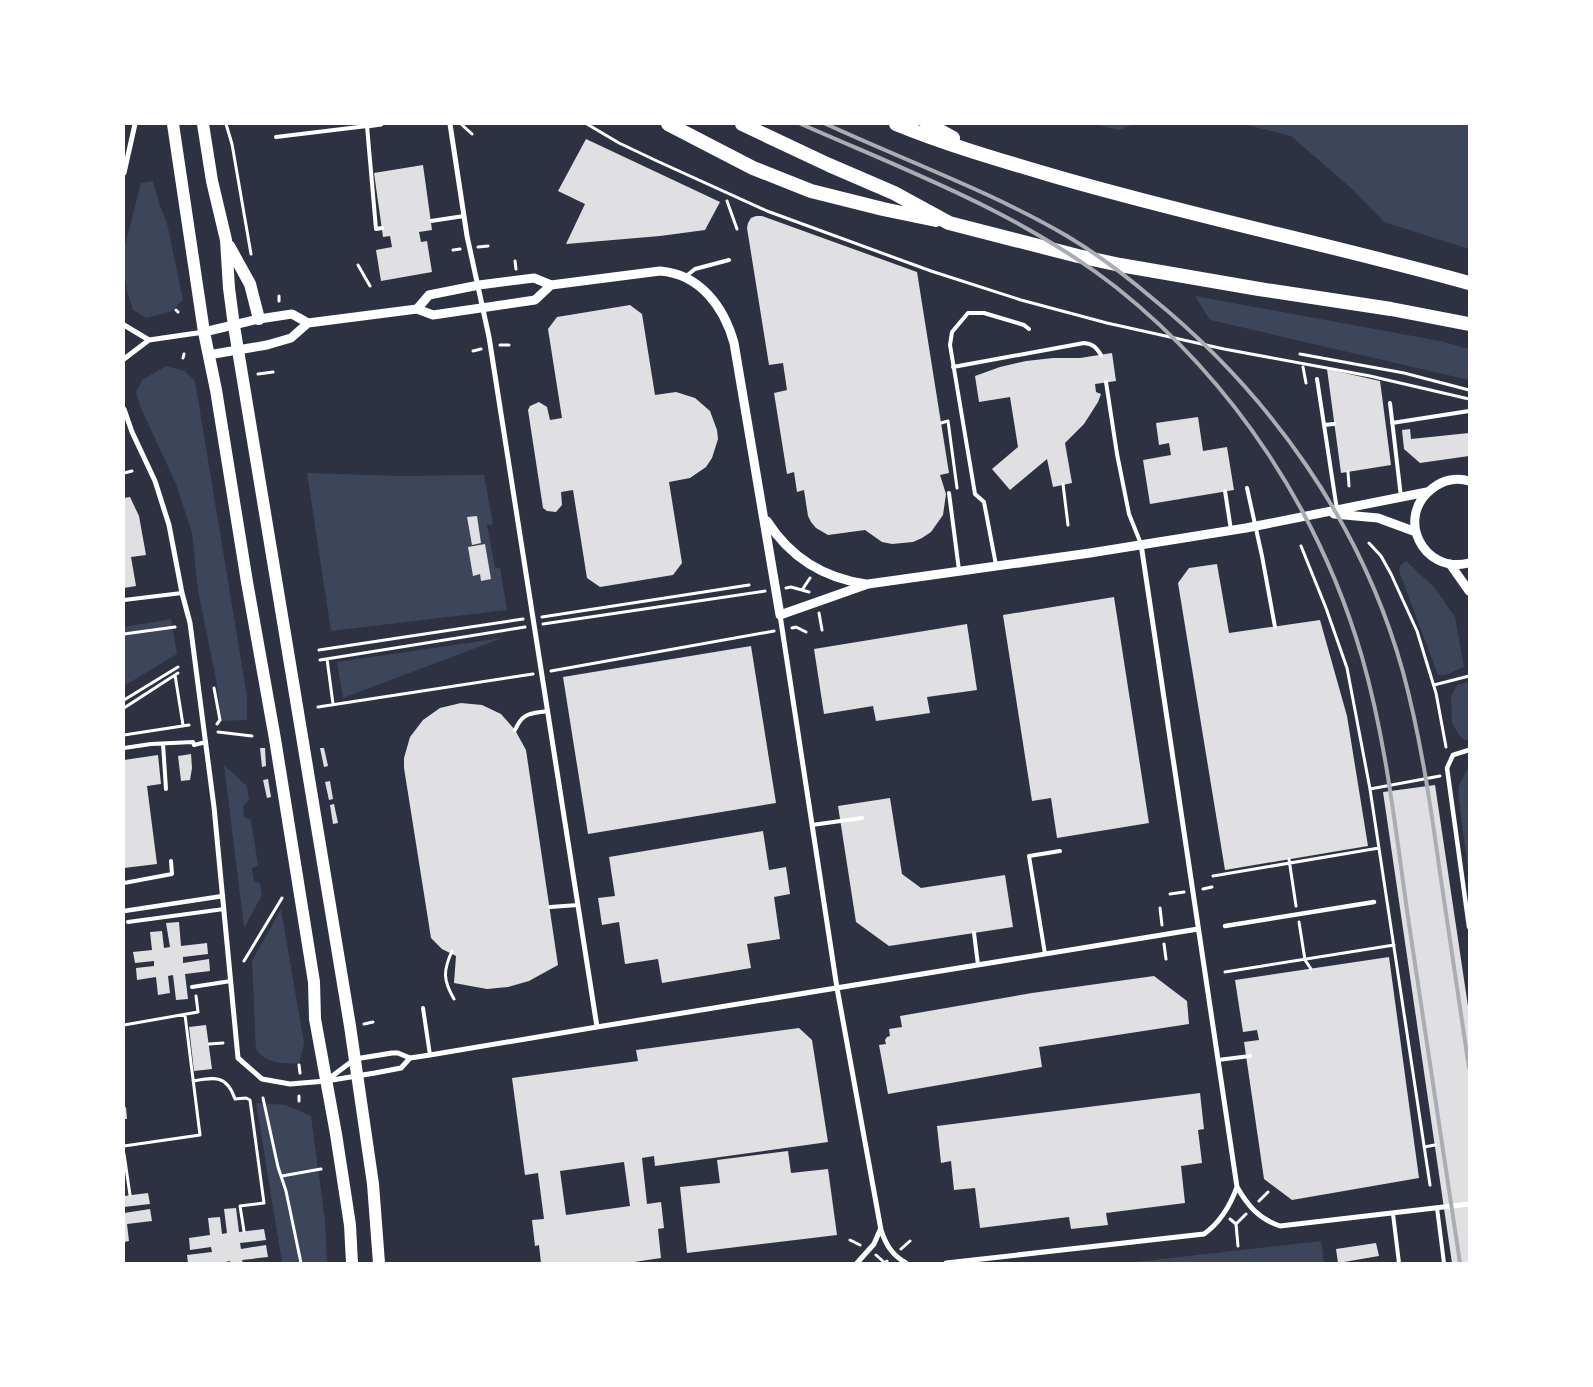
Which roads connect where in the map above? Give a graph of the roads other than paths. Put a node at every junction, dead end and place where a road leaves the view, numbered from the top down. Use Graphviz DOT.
graph roads {
  1 [pos="135,124"];
  2 [pos="173,124"];
  3 [pos="203,124"];
  4 [pos="381,124"];
  5 [pos="450,124"];
  6 [pos="668,124"];
  7 [pos="742,124"];
  8 [pos="896,124"];
  9 [pos="927,124"];
  10 [pos="367,126"];
  11 [pos="276,137"];
  12 [pos="124,144"];
  13 [pos="131,144"];
  14 [pos="988,156"];
  15 [pos="124,173"];
  16 [pos="464,216"];
  17 [pos="431,220"];
  18 [pos="949,223"];
  19 [pos="382,228"];
  20 [pos="226,240"];
  21 [pos="729,260"];
  22 [pos="685,276"];
  23 [pos="1469,283"];
  24 [pos="479,285"];
  25 [pos="552,285"];
  26 [pos="417,309"];
  27 [pos="484,309"];
  28 [pos="258,319"];
  29 [pos="308,323"];
  30 [pos="1469,324"];
  31 [pos="124,325"];
  32 [pos="234,326"];
  33 [pos="1029,329"];
  34 [pos="204,332"];
  35 [pos="149,340"];
  36 [pos="239,350"];
  37 [pos="208,355"];
  38 [pos="1100,355"];
  39 [pos="124,359"];
  40 [pos="953,366"];
  41 [pos="1317,379"];
  42 [pos="1106,382"];
  43 [pos="1390,403"];
  44 [pos="124,409"];
  45 [pos="1469,411"];
  46 [pos="1392,416"];
  47 [pos="1384,417"];
  48 [pos="1392,423"];
  49 [pos="1334,424"];
  50 [pos="1324,425"];
  51 [pos="1469,481"];
  52 [pos="1247,488"];
  53 [pos="1225,492"];
  54 [pos="1427,492"];
  55 [pos="949,493"];
  56 [pos="1401,497"];
  57 [pos="1337,510"];
  58 [pos="1320,513"];
  59 [pos="764,516"];
  60 [pos="1256,526"];
  61 [pos="1231,530"];
  62 [pos="1416,532"];
  63 [pos="1141,544"];
  64 [pos="1469,563"];
  65 [pos="1450,564"];
  66 [pos="996,565"];
  67 [pos="959,570"];
  68 [pos="868,584"];
  69 [pos="1469,591"];
  70 [pos="182,593"];
  71 [pos="124,600"];
  72 [pos="780,615"];
  73 [pos="1275,627"];
  74 [pos="548,712"];
  75 [pos="515,730"];
  76 [pos="206,742"];
  77 [pos="163,744"];
  78 [pos="124,748"];
  79 [pos="1469,750"];
  80 [pos="166,789"];
  81 [pos="862,818"];
  82 [pos="812,825"];
  83 [pos="1060,851"];
  84 [pos="171,861"];
  85 [pos="124,883"];
  86 [pos="223,896"];
  87 [pos="1374,902"];
  88 [pos="578,905"];
  89 [pos="550,906"];
  90 [pos="224,909"];
  91 [pos="124,911"];
  92 [pos="128,922"];
  93 [pos="1225,926"];
  94 [pos="1469,927"];
  95 [pos="1198,929"];
  96 [pos="974,933"];
  97 [pos="1045,954"];
  98 [pos="978,965"];
  99 [pos="231,981"];
  100 [pos="194,987"];
  101 [pos="837,988"];
  102 [pos="424,1008"];
  103 [pos="597,1026"];
  104 [pos="430,1055"];
  105 [pos="1250,1056"];
  106 [pos="410,1058"];
  107 [pos="355,1059"];
  108 [pos="1218,1060"];
  109 [pos="356,1076"];
  110 [pos="326,1081"];
  111 [pos="1237,1187"];
  112 [pos="1469,1204"];
  113 [pos="1437,1208"];
  114 [pos="1393,1214"];
  115 [pos="880,1230"];
  116 [pos="352,1263"];
  117 [pos="380,1263"];
  118 [pos="857,1263"];
  119 [pos="906,1263"];
  120 [pos="946,1263"];
  121 [pos="1399,1263"];
  122 [pos="1444,1263"];
  1 -- 13 [label="street"];
  2 -- 34 [label="main road"];
  3 -- 20 [label="main road"];
  4 -- 10 [label="street"];
  5 -- 16 [label="street"];
  6 -- 18 [label="highway"];
  7 -- 18 [label="highway"];
  8 -- 14 [label="highway"];
  9 -- 14 [label="highway"];
  10 -- 11 [label="lane"];
  10 -- 19 [label="lane"];
  12 -- 13 [label="street"];
  13 -- 15 [label="street"];
  14 -- 23 [label="highway"];
  16 -- 17 [label="lane"];
  16 -- 24 [label="street"];
  18 -- 30 [label="highway"];
  20 -- 28 [label="main road"];
  20 -- 32 [label="main road"];
  21 -- 22 [label="lane"];
  22 -- 25 [label="street"];
  22 -- 59 [label="street"];
  24 -- 25 [label="street"];
  24 -- 26 [label="street"];
  24 -- 27 [label="street"];
  25 -- 27 [label="street"];
  26 -- 27 [label="street"];
  26 -- 29 [label="street"];
  27 -- 74 [label="street"];
  28 -- 29 [label="street"];
  28 -- 32 [label="street"];
  29 -- 36 [label="street"];
  31 -- 35 [label="street"];
  32 -- 34 [label="street"];
  32 -- 36 [label="main road"];
  33 -- 40 [label="lane"];
  34 -- 35 [label="street"];
  34 -- 37 [label="main road"];
  35 -- 39 [label="street"];
  36 -- 37 [label="street"];
  36 -- 107 [label="main road"];
  37 -- 110 [label="main road"];
  38 -- 40 [label="lane"];
  40 -- 66 [label="lane"];
  41 -- 50 [label="lane"];
  42 -- 63 [label="lane"];
  43 -- 46 [label="lane"];
  44 -- 70 [label="street"];
  45 -- 48 [label="lane"];
  46 -- 47 [label="lane"];
  46 -- 48 [label="lane"];
  48 -- 56 [label="lane"];
  49 -- 50 [label="lane"];
  50 -- 57 [label="lane"];
  51 -- 54 [label="street"];
  52 -- 60 [label="lane"];
  53 -- 61 [label="lane"];
  54 -- 56 [label="street"];
  54 -- 62 [label="street"];
  55 -- 67 [label="lane"];
  56 -- 57 [label="street"];
  57 -- 58 [label="street"];
  58 -- 60 [label="street"];
  58 -- 62 [label="street"];
  59 -- 68 [label="street"];
  59 -- 72 [label="street"];
  60 -- 61 [label="street"];
  60 -- 73 [label="lane"];
  61 -- 63 [label="street"];
  62 -- 65 [label="street"];
  63 -- 66 [label="street"];
  63 -- 95 [label="street"];
  64 -- 65 [label="street"];
  65 -- 69 [label="street"];
  66 -- 67 [label="street"];
  67 -- 68 [label="street"];
  68 -- 72 [label="street"];
  70 -- 71 [label="lane"];
  70 -- 76 [label="street"];
  72 -- 82 [label="street"];
  74 -- 75 [label="lane"];
  74 -- 88 [label="street"];
  76 -- 77 [label="lane"];
  76 -- 86 [label="street"];
  77 -- 78 [label="lane"];
  77 -- 80 [label="lane"];
  79 -- 94 [label="street"];
  81 -- 82 [label="lane"];
  82 -- 101 [label="street"];
  83 -- 97 [label="lane"];
  84 -- 85 [label="lane"];
  86 -- 90 [label="street"];
  86 -- 91 [label="street"];
  87 -- 93 [label="street"];
  88 -- 89 [label="lane"];
  88 -- 103 [label="street"];
  90 -- 92 [label="lane"];
  90 -- 99 [label="street"];
  95 -- 97 [label="street"];
  95 -- 108 [label="street"];
  96 -- 98 [label="lane"];
  97 -- 98 [label="street"];
  98 -- 101 [label="street"];
  99 -- 100 [label="lane"];
  99 -- 110 [label="street"];
  101 -- 103 [label="street"];
  101 -- 115 [label="street"];
  102 -- 104 [label="lane"];
  103 -- 104 [label="street"];
  104 -- 106 [label="street"];
  105 -- 108 [label="lane"];
  106 -- 107 [label="street"];
  106 -- 109 [label="street"];
  107 -- 109 [label="main road"];
  107 -- 110 [label="street"];
  108 -- 111 [label="street"];
  109 -- 110 [label="street"];
  109 -- 117 [label="main road"];
  110 -- 116 [label="main road"];
  111 -- 114 [label="street"];
  111 -- 120 [label="street"];
  112 -- 113 [label="street"];
  113 -- 114 [label="street"];
  113 -- 122 [label="lane"];
  114 -- 121 [label="lane"];
  115 -- 118 [label="street"];
  115 -- 119 [label="street"];
}
